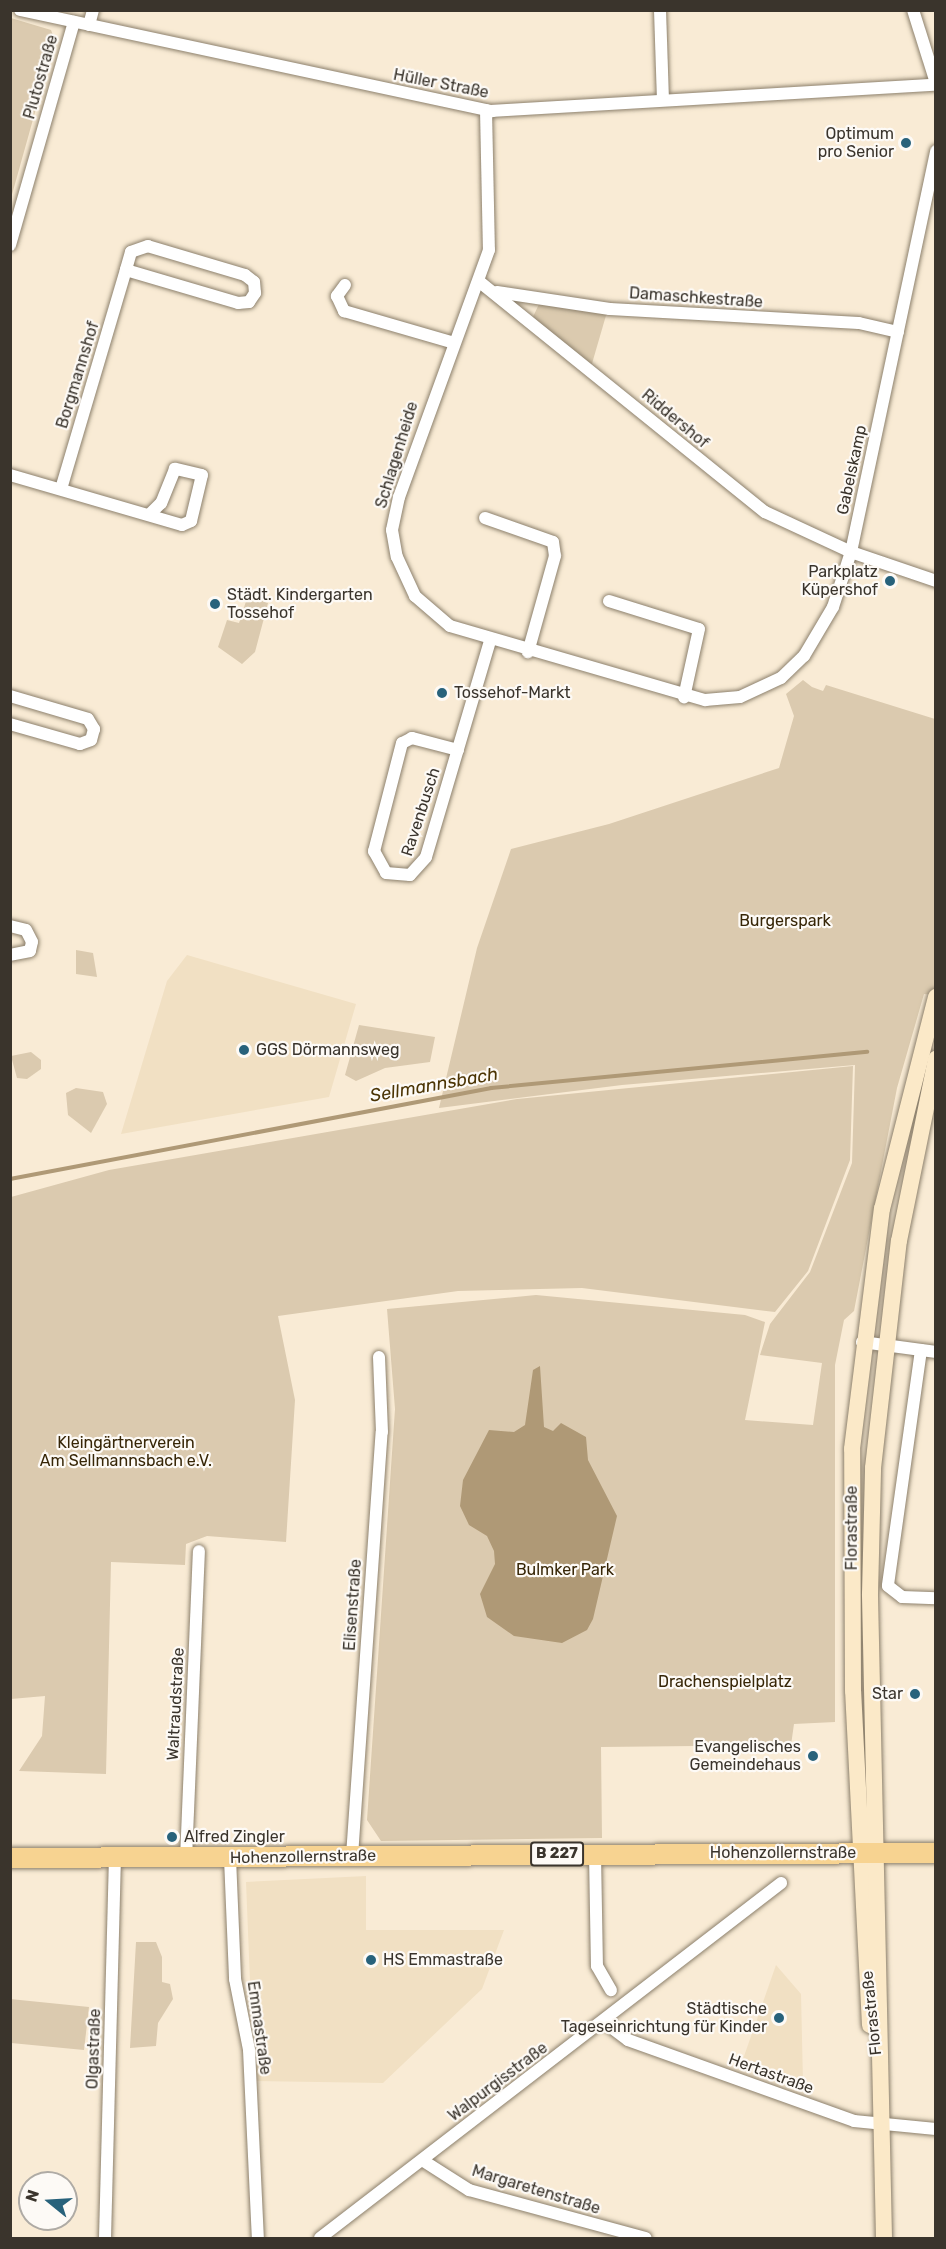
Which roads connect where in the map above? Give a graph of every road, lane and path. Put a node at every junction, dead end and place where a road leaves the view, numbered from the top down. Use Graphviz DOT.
graph roads {
  1 [pos="20,10"];
  2 [pos="93,10"];
  3 [pos="660,10"];
  4 [pos="914,10"];
  5 [pos="74,22"];
  6 [pos="89,25"];
  7 [pos="936,84"];
  8 [pos="663,100"];
  9 [pos="486,110"];
  10 [pos="936,151"];
  11 [pos="10,245"];
  12 [pos="126,270"];
  13 [pos="481,283"];
  14 [pos="345,285"];
  15 [pos="493,291"];
  16 [pos="898,332"];
  17 [pos="454,343"];
  18 [pos="10,475"];
  19 [pos="61,489"];
  20 [pos="150,514"];
  21 [pos="485,519"];
  22 [pos="851,552"];
  23 [pos="936,581"];
  24 [pos="609,601"];
  25 [pos="490,641"];
  26 [pos="528,652"];
  27 [pos="10,696"];
  28 [pos="684,697"];
  29 [pos="10,724"];
  30 [pos="458,750"];
  31 [pos="10,926"];
  32 [pos="10,955"];
  33 [pos="936,997"];
  34 [pos="936,1059"];
  35 [pos="862,1342"];
  36 [pos="885,1345"];
  37 [pos="921,1350"];
  38 [pos="936,1352"];
  39 [pos="379,1357"];
  40 [pos="199,1551"];
  41 [pos="936,1598"];
  42 [pos="936,1852"];
  43 [pos="869,1853"];
  44 [pos="595,1854"];
  45 [pos="352,1856"];
  46 [pos="10,1858"];
  47 [pos="230,1858"];
  48 [pos="115,1859"];
  49 [pos="186,1859"];
  50 [pos="781,1883"];
  51 [pos="611,1990"];
  52 [pos="604,2022"];
  53 [pos="881,2125"];
  54 [pos="936,2129"];
  55 [pos="422,2160"];
  56 [pos="604,2233"];
  57 [pos="105,2238"];
  58 [pos="258,2238"];
  59 [pos="320,2238"];
  60 [pos="646,2238"];
  61 [pos="884,2238"];
  1 -- 5 [label="street, Hüller Straße"];
  2 -- 6 [label="street"];
  3 -- 8 [label="street"];
  4 -- 7 [label="street"];
  5 -- 6 [label="street, Hüller Straße"];
  5 -- 11 [label="street, Plutostraße"];
  6 -- 9 [label="street, Hüller Straße"];
  7 -- 8 [label="street, Hüller Straße"];
  8 -- 9 [label="street, Hüller Straße"];
  9 -- 13 [label="street, Schlagenheide"];
  10 -- 16 [label="street, Gabelskamp"];
  12 -- 12 [label="street, Borgmannshof"];
  12 -- 19 [label="street, Borgmannshof"];
  13 -- 15 [label="street"];
  13 -- 17 [label="street, Schlagenheide"];
  14 -- 17 [label="street"];
  15 -- 16 [label="street, Damaschkestraße"];
  15 -- 22 [label="street, Riddershof"];
  16 -- 22 [label="street, Gabelskamp"];
  17 -- 25 [label="street, Schlagenheide"];
  18 -- 19 [label="street"];
  19 -- 20 [label="street"];
  20 -- 20 [label="street"];
  21 -- 26 [label="street"];
  22 -- 23 [label="street, Riddershof"];
  22 -- 28 [label="street, Gabelskamp"];
  24 -- 28 [label="street"];
  25 -- 26 [label="street, Gabelskamp"];
  25 -- 30 [label="street, Ravenbusch"];
  26 -- 28 [label="street, Gabelskamp"];
  27 -- 29 [label="street"];
  30 -- 30 [label="street, Ravenbusch"];
  31 -- 32 [label="street"];
  33 -- 35 [label="main road, Florastraße"];
  34 -- 36 [label="main road, Florastraße"];
  35 -- 36 [label="street"];
  35 -- 43 [label="main road, Florastraße"];
  36 -- 37 [label="street"];
  36 -- 43 [label="main road, Florastraße"];
  37 -- 38 [label="street"];
  37 -- 41 [label="street"];
  39 -- 45 [label="street, Elisenstraße"];
  40 -- 49 [label="street, Waltraudstraße"];
  42 -- 43 [label="main road, Hohenzollernstraße / B 227"];
  43 -- 44 [label="main road, Hohenzollernstraße / B 227"];
  43 -- 53 [label="main road, Florastraße"];
  44 -- 45 [label="main road, Hohenzollernstraße / B 227"];
  44 -- 51 [label="street"];
  45 -- 47 [label="main road, Hohenzollernstraße / B 227"];
  46 -- 48 [label="main road, Hohenzollernstraße / B 227"];
  47 -- 49 [label="main road, Hohenzollernstraße / B 227"];
  47 -- 58 [label="street, Emmastraße"];
  48 -- 49 [label="main road, Hohenzollernstraße / B 227"];
  48 -- 57 [label="street, Olgastraße"];
  50 -- 52 [label="street, Walpurgisstraße"];
  52 -- 53 [label="street, Hertastraße"];
  52 -- 55 [label="street, Walpurgisstraße"];
  53 -- 54 [label="street, Hertastraße"];
  53 -- 61 [label="main road, Florastraße"];
  55 -- 56 [label="street, Margaretenstraße"];
  55 -- 59 [label="street, Walpurgisstraße"];
  56 -- 60 [label="street, Margaretenstraße"];
}
